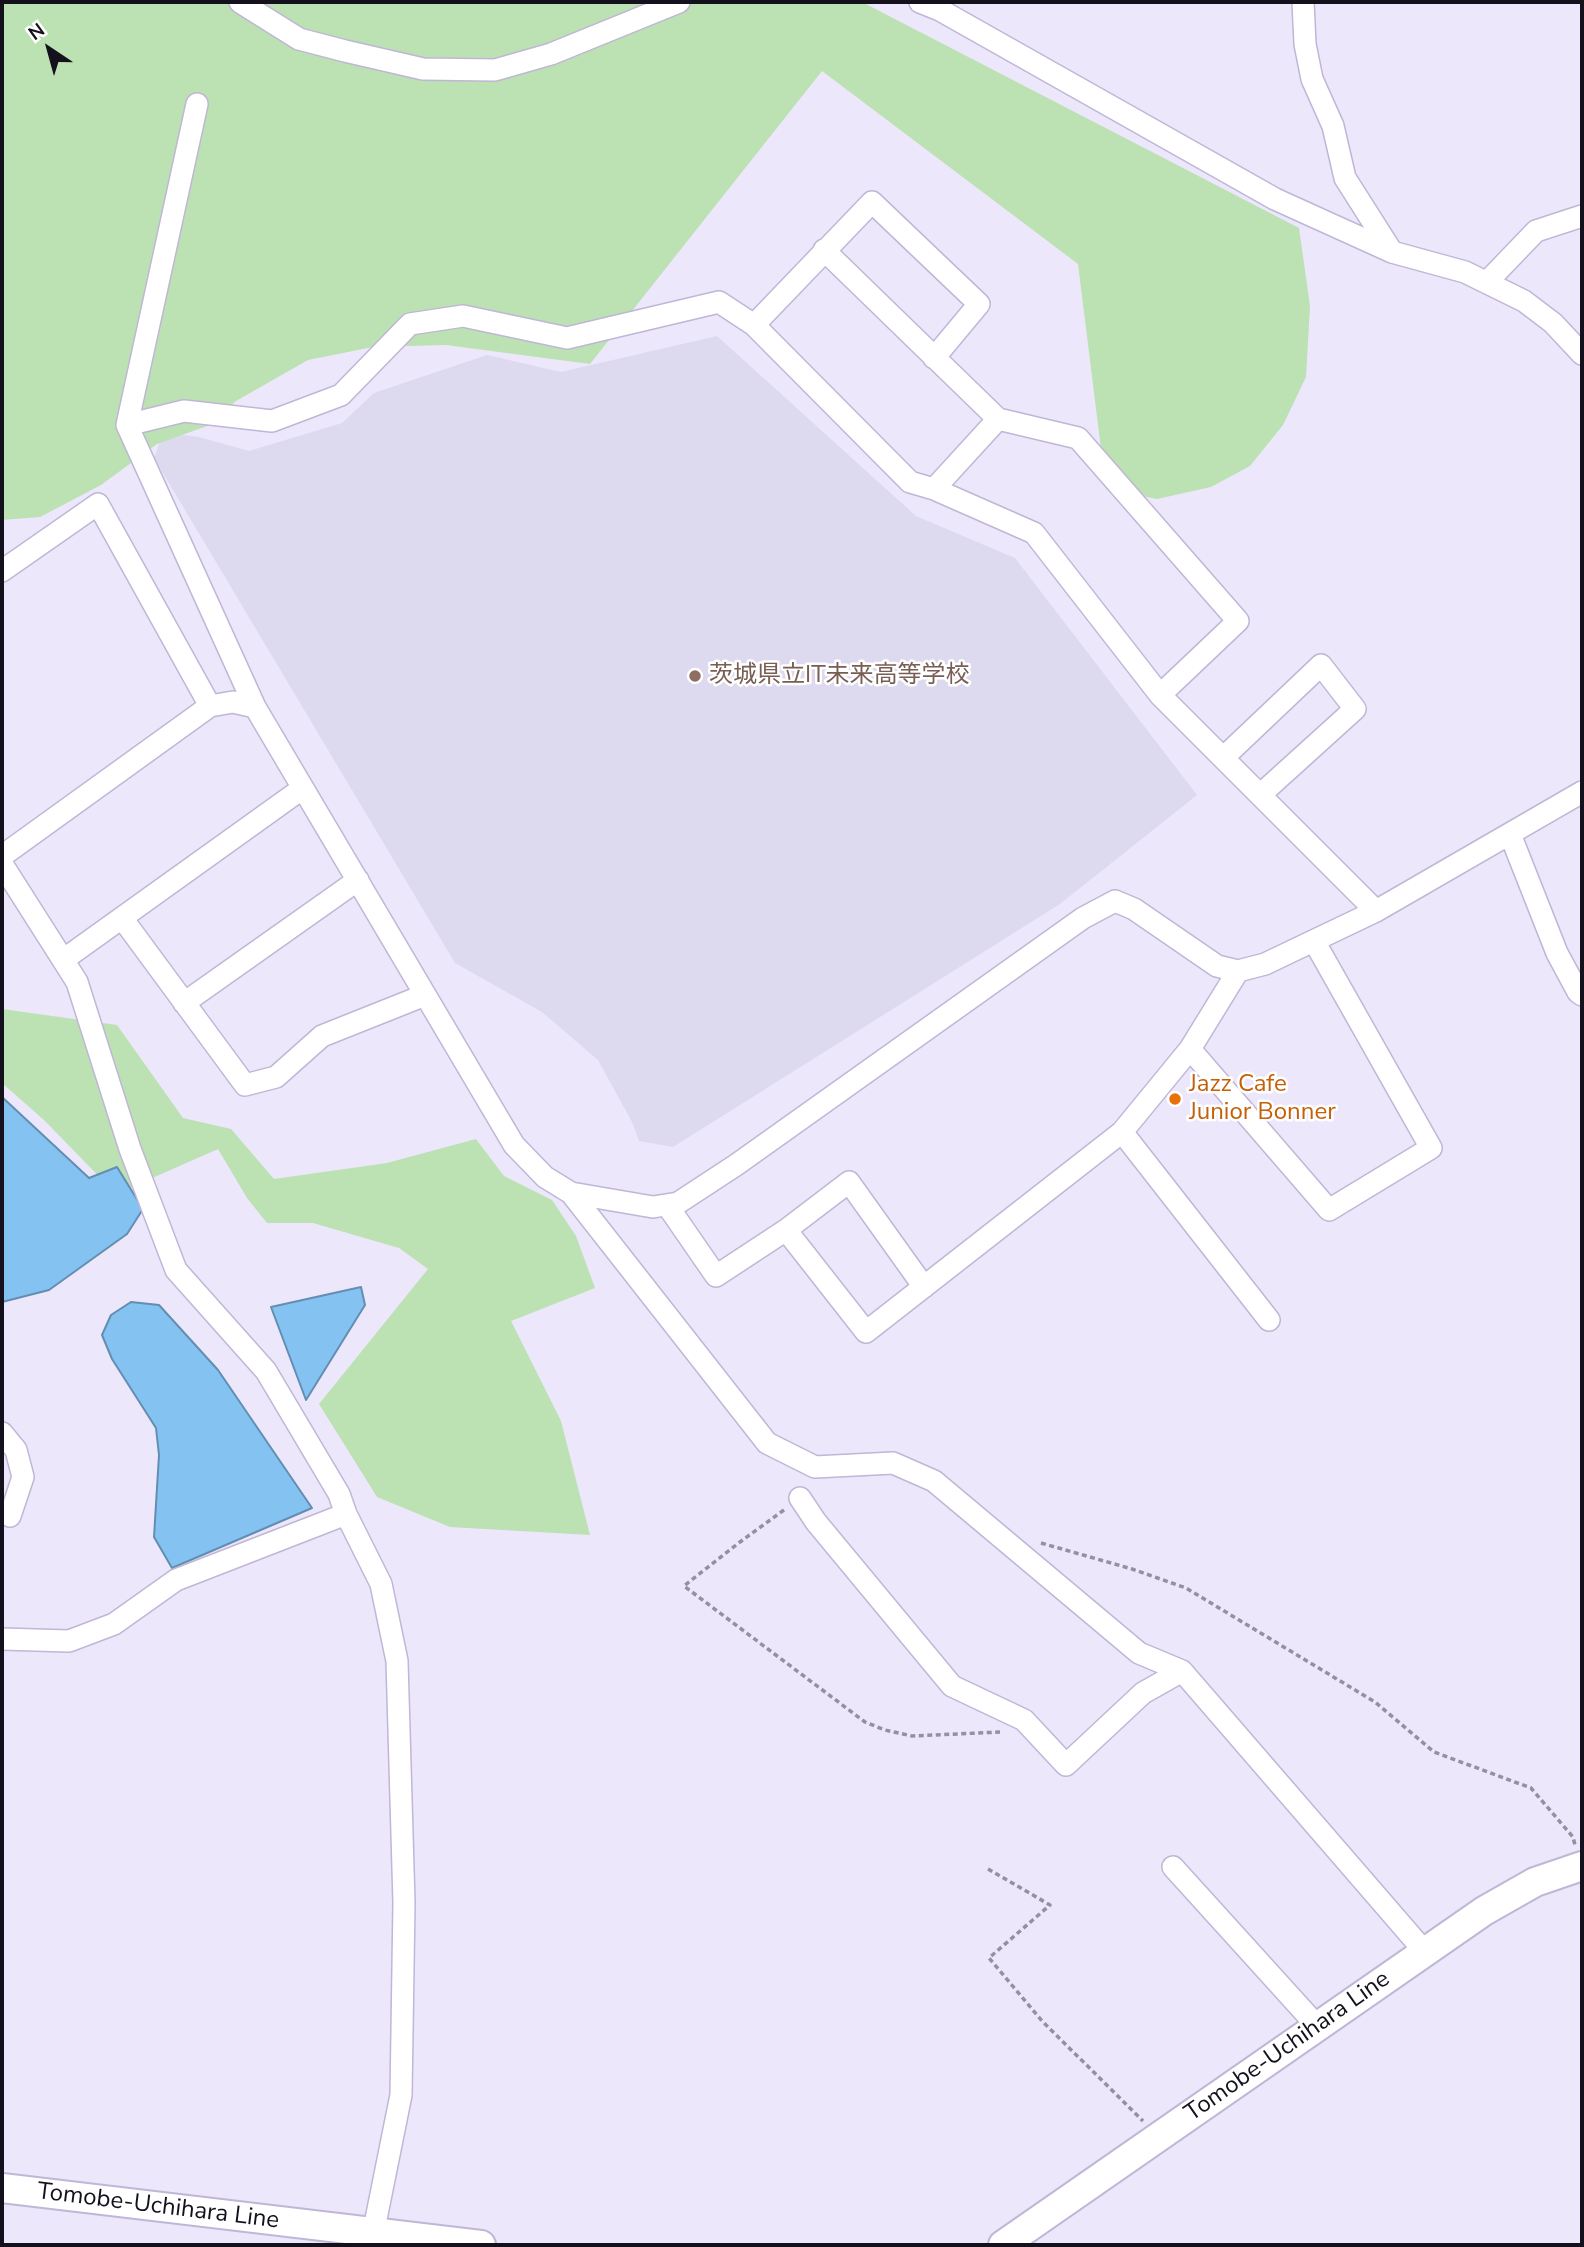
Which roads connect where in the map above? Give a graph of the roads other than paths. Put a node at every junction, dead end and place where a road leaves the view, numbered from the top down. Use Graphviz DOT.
graph roads {
  1 [pos="240,2"];
  2 [pos="679,2"];
  3 [pos="920,2"];
  4 [pos="1303,2"];
  5 [pos="197,104"];
  6 [pos="1582,216"];
  7 [pos="824,250"];
  8 [pos="1392,252"];
  9 [pos="1487,282"];
  10 [pos="754,325"];
  11 [pos="1582,354"];
  12 [pos="934,358"];
  13 [pos="999,419"];
  14 [pos="127,425"];
  15 [pos="934,489"];
  16 [pos="2,571"];
  17 [pos="1160,695"];
  18 [pos="211,706"];
  19 [pos="255,708"];
  20 [pos="1223,758"];
  21 [pos="303,789"];
  22 [pos="1582,792"];
  23 [pos="1260,795"];
  24 [pos="1510,834"];
  25 [pos="2,856"];
  26 [pos="2,864"];
  27 [pos="358,880"];
  28 [pos="1376,911"];
  29 [pos="122,918"];
  30 [pos="1314,941"];
  31 [pos="63,960"];
  32 [pos="1238,971"];
  33 [pos="425,995"];
  34 [pos="1582,995"];
  35 [pos="184,1003"];
  36 [pos="1189,1049"];
  37 [pos="1122,1132"];
  38 [pos="571,1193"];
  39 [pos="667,1205"];
  40 [pos="786,1230"];
  41 [pos="924,1287"];
  42 [pos="1269,1320"];
  43 [pos="2,1433"];
  44 [pos="800,1499"];
  45 [pos="346,1514"];
  46 [pos="10,1516"];
  47 [pos="2,1639"];
  48 [pos="1182,1671"];
  49 [pos="1582,1866"];
  50 [pos="1173,1867"];
  51 [pos="1425,1952"];
  52 [pos="1318,2027"];
  53 [pos="2,2188"];
  54 [pos="373,2234"];
  55 [pos="481,2245"];
  56 [pos="1003,2245"];
  1 -- 2 [label="street"];
  3 -- 8 [label="street"];
  4 -- 8 [label="street"];
  5 -- 14 [label="street"];
  6 -- 9 [label="street"];
  7 -- 10 [label="street"];
  7 -- 12 [label="street"];
  7 -- 12 [label="street"];
  8 -- 9 [label="street"];
  9 -- 11 [label="street"];
  10 -- 14 [label="street"];
  10 -- 15 [label="street"];
  12 -- 13 [label="street"];
  13 -- 15 [label="street"];
  13 -- 17 [label="street"];
  14 -- 19 [label="street"];
  15 -- 17 [label="street"];
  16 -- 18 [label="street"];
  17 -- 20 [label="street"];
  18 -- 19 [label="street"];
  18 -- 25 [label="street"];
  19 -- 21 [label="street"];
  20 -- 23 [label="street"];
  20 -- 23 [label="street"];
  21 -- 27 [label="street"];
  21 -- 29 [label="street"];
  22 -- 24 [label="street"];
  23 -- 28 [label="street"];
  24 -- 28 [label="street"];
  24 -- 34 [label="street"];
  26 -- 31 [label="street"];
  27 -- 33 [label="street"];
  27 -- 35 [label="street"];
  28 -- 30 [label="street"];
  29 -- 31 [label="street"];
  29 -- 35 [label="street"];
  30 -- 32 [label="street"];
  30 -- 36 [label="street"];
  31 -- 45 [label="street"];
  32 -- 36 [label="street"];
  32 -- 39 [label="street"];
  33 -- 35 [label="street"];
  33 -- 38 [label="street"];
  36 -- 37 [label="street"];
  37 -- 41 [label="street"];
  37 -- 42 [label="street"];
  38 -- 39 [label="street"];
  38 -- 48 [label="street"];
  39 -- 40 [label="street"];
  40 -- 41 [label="street"];
  40 -- 41 [label="street"];
  43 -- 46 [label="street"];
  44 -- 48 [label="street"];
  45 -- 47 [label="street"];
  45 -- 54 [label="street"];
  48 -- 51 [label="street"];
  49 -- 51 [label="main road, Tomobe-Uchihara Line"];
  50 -- 52 [label="street"];
  51 -- 52 [label="main road, Tomobe-Uchihara Line"];
  52 -- 56 [label="main road, Tomobe-Uchihara Line"];
  53 -- 54 [label="main road, Tomobe-Uchihara Line"];
  54 -- 55 [label="main road, Tomobe-Uchihara Line"];
}
